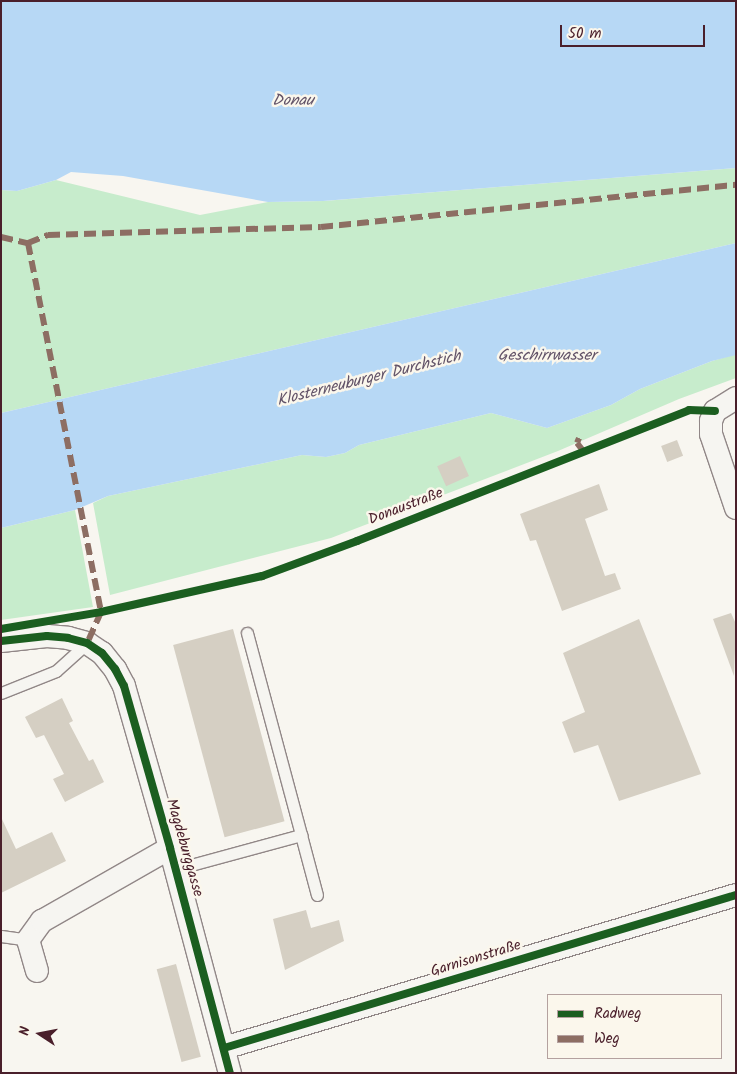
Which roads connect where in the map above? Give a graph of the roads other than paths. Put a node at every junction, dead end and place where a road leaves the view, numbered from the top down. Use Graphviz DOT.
graph roads {
  1 [pos="736,398"];
  2 [pos="736,508"];
  3 [pos="247,633"];
  4 [pos="1,641"];
  5 [pos="87,643"];
  6 [pos="1,693"];
  7 [pos="300,835"];
  8 [pos="173,858"];
  9 [pos="317,895"];
  10 [pos="736,895"];
  11 [pos="1,936"];
  12 [pos="28,940"];
  13 [pos="37,971"];
  14 [pos="224,1048"];
  15 [pos="230,1073"];
  1 -- 2 [label="street"];
  3 -- 7 [label="lane"];
  4 -- 5 [label="street"];
  5 -- 6 [label="lane"];
  5 -- 8 [label="street, Magdeburggasse"];
  7 -- 8 [label="lane"];
  7 -- 9 [label="lane"];
  8 -- 12 [label="street"];
  8 -- 14 [label="street, Magdeburggasse"];
  10 -- 14 [label="street, Garnisonstraße"];
  11 -- 12 [label="lane"];
  12 -- 13 [label="street"];
  14 -- 15 [label="street, Magdeburggasse"];
}
